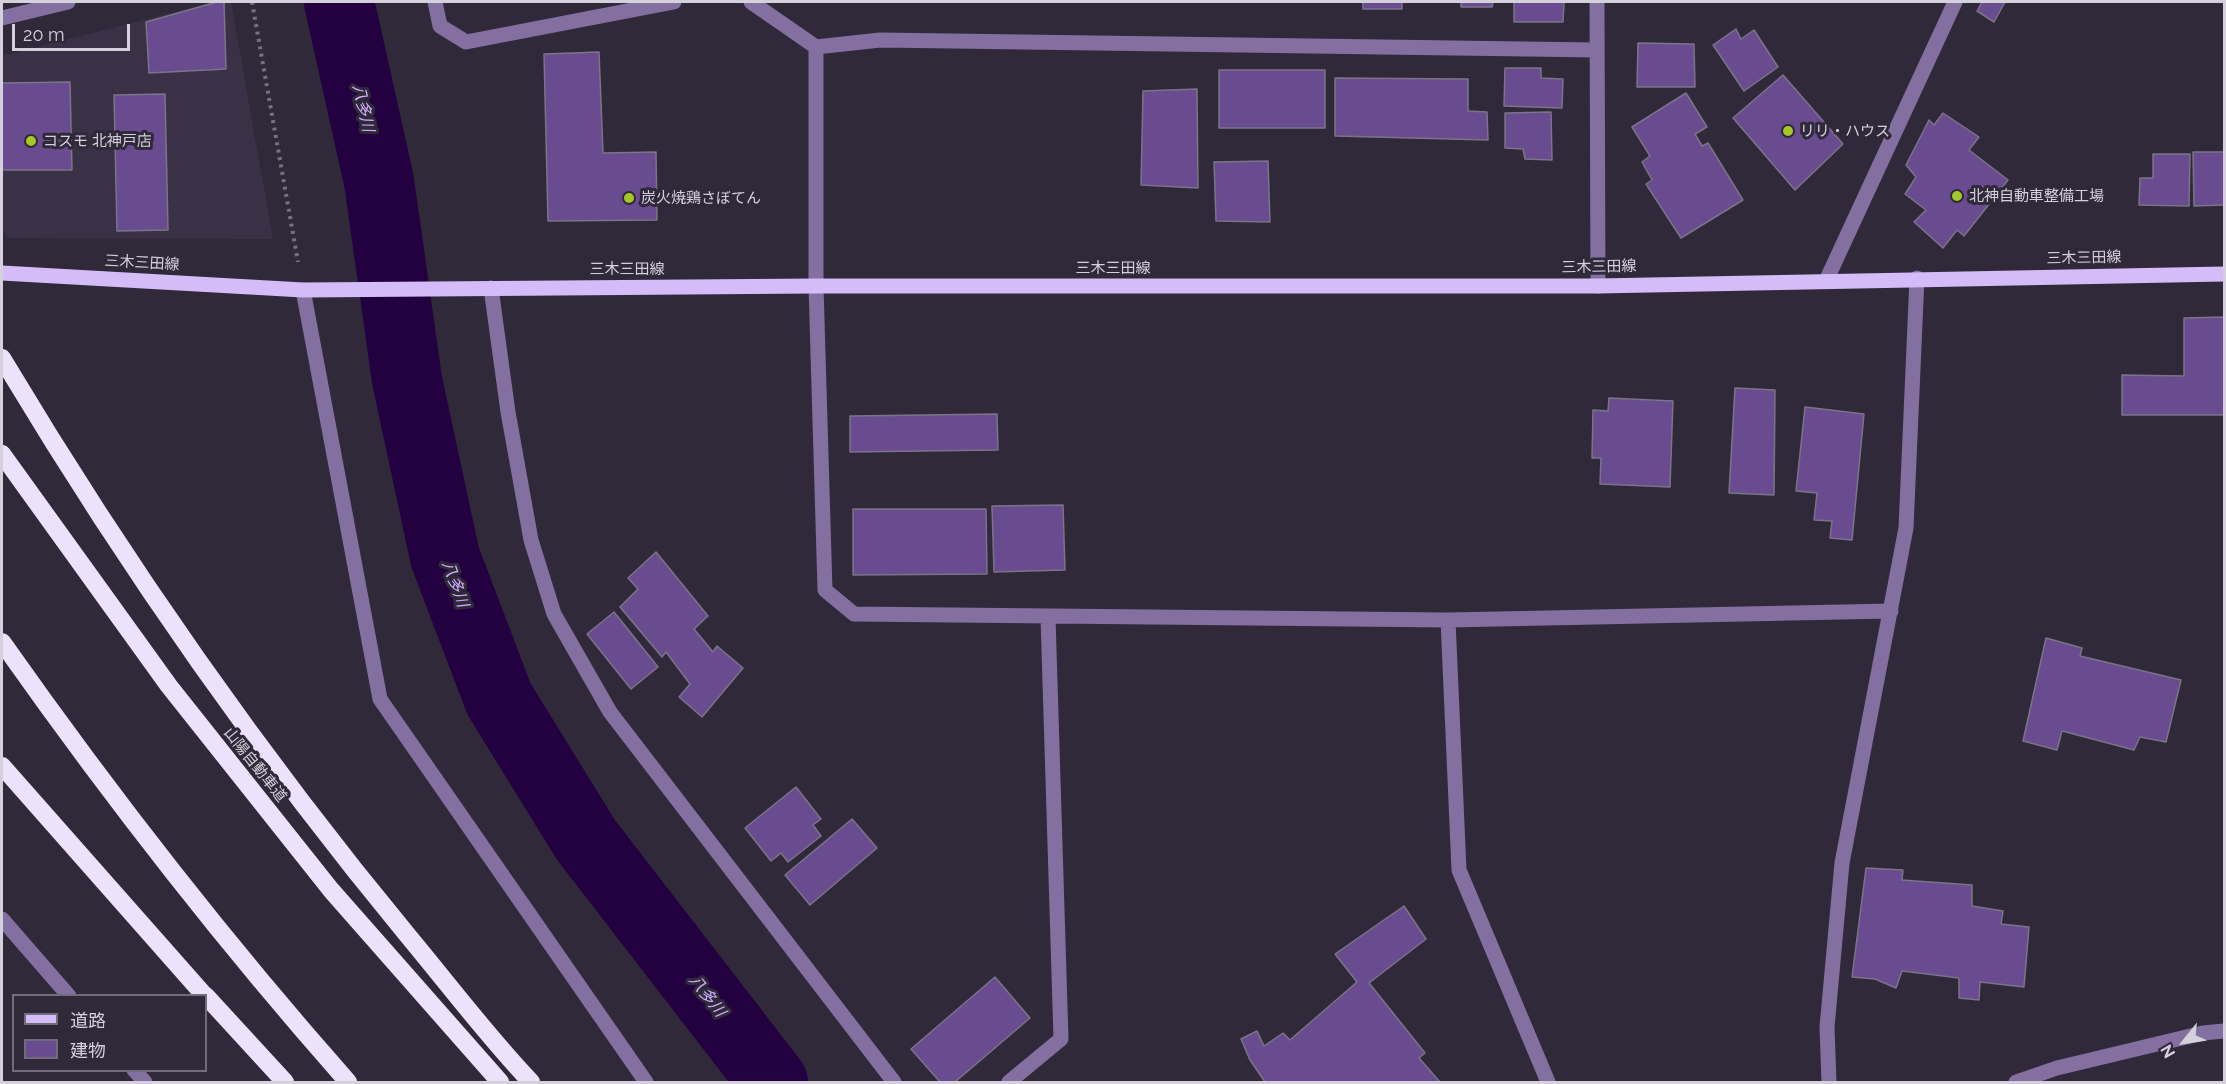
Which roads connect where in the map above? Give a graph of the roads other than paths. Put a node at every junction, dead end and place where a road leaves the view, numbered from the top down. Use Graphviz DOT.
graph roads {
  1 [pos="68,2"];
  2 [pos="435,2"];
  3 [pos="674,2"];
  4 [pos="751,2"];
  5 [pos="1597,2"];
  6 [pos="1955,2"];
  7 [pos="2,18"];
  8 [pos="816,47"];
  9 [pos="1597,50"];
  10 [pos="2,273"];
  11 [pos="2224,274"];
  12 [pos="1917,278"];
  13 [pos="1826,281"];
  14 [pos="816,286"];
  15 [pos="1598,286"];
  16 [pos="491,288"];
  17 [pos="303,290"];
  18 [pos="2,358"];
  19 [pos="2,454"];
  20 [pos="1891,610"];
  21 [pos="1048,617"];
  22 [pos="1448,620"];
  23 [pos="2,642"];
  24 [pos="2,766"];
  25 [pos="2,919"];
  26 [pos="67,994"];
  27 [pos="203,994"];
  28 [pos="207,998"];
  29 [pos="2224,1031"];
  30 [pos="285,1083"];
  31 [pos="348,1083"];
  32 [pos="500,1083"];
  33 [pos="531,1083"];
  34 [pos="646,1083"];
  35 [pos="894,1083"];
  36 [pos="1009,1083"];
  37 [pos="1548,1083"];
  38 [pos="1829,1083"];
  39 [pos="2016,1083"];
  1 -- 7 [label="street"];
  2 -- 3 [label="street"];
  4 -- 8 [label="street"];
  5 -- 9 [label="street"];
  6 -- 13 [label="street"];
  8 -- 9 [label="street"];
  8 -- 14 [label="street"];
  9 -- 15 [label="street"];
  10 -- 17 [label="main road, 三木三田線"];
  11 -- 12 [label="main road, 三木三田線"];
  12 -- 13 [label="main road, 三木三田線"];
  12 -- 20 [label="street"];
  13 -- 15 [label="main road, 三木三田線"];
  14 -- 15 [label="main road, 三木三田線"];
  14 -- 16 [label="main road, 三木三田線"];
  14 -- 21 [label="street"];
  16 -- 17 [label="main road, 三木三田線"];
  16 -- 35 [label="street"];
  17 -- 34 [label="street"];
  18 -- 33 [label="highway"];
  19 -- 32 [label="highway, 山陽自動車道"];
  20 -- 22 [label="street"];
  20 -- 38 [label="street"];
  21 -- 22 [label="street"];
  21 -- 36 [label="street"];
  22 -- 37 [label="street"];
  23 -- 31 [label="highway"];
  24 -- 27 [label="highway"];
  25 -- 26 [label="street"];
  28 -- 30 [label="highway"];
  29 -- 39 [label="street"];
}
